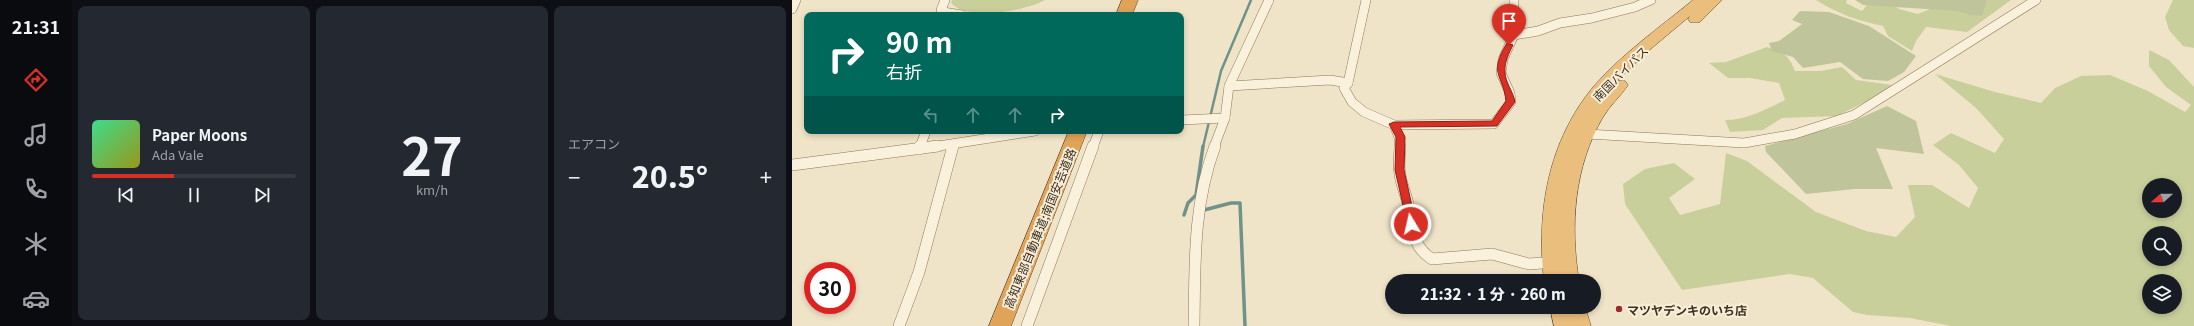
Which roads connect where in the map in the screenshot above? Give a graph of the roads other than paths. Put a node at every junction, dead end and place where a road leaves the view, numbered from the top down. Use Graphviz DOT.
graph roads {
  1 [pos="796,0"];
  2 [pos="945,0"];
  3 [pos="1130,0"];
  4 [pos="1269,0"];
  5 [pos="1366,0"];
  6 [pos="1514,0"];
  7 [pos="1651,0"];
  8 [pos="1701,0"];
  9 [pos="1716,0"];
  10 [pos="2036,0"];
  11 [pos="792,9"];
  12 [pos="943,12"];
  13 [pos="1125,12"];
  14 [pos="1514,35"];
  15 [pos="1348,83"];
  16 [pos="1229,86"];
  17 [pos="1225,118"];
  18 [pos="1184,120"];
  19 [pos="1394,124"];
  20 [pos="925,134"];
  21 [pos="1016,134"];
  22 [pos="1077,134"];
  23 [pos="1098,134"];
  24 [pos="1587,134"];
  25 [pos="954,144"];
  26 [pos="919,149"];
  27 [pos="792,165"];
  28 [pos="1558,262"];
  29 [pos="1555,274"];
  30 [pos="1565,274"];
  31 [pos="1561,314"];
  32 [pos="1577,314"];
  33 [pos="899,326"];
  34 [pos="1000,326"];
  35 [pos="1027,326"];
  36 [pos="1194,326"];
  37 [pos="1564,326"];
  38 [pos="1580,326"];
  1 -- 11 [label="street"];
  2 -- 12 [label="street"];
  3 -- 13 [label="highway"];
  4 -- 16 [label="street"];
  5 -- 15 [label="street"];
  6 -- 14 [label="street"];
  7 -- 14 [label="street"];
  8 -- 28 [label="highway, 南国バイパス"];
  9 -- 24 [label="highway, 南国バイパス"];
  10 -- 24 [label="street"];
  14 -- 19 [label="street"];
  15 -- 16 [label="street"];
  15 -- 19 [label="street"];
  16 -- 17 [label="street"];
  17 -- 18 [label="street"];
  17 -- 36 [label="street"];
  19 -- 28 [label="street"];
  20 -- 26 [label="street"];
  21 -- 25 [label="street"];
  22 -- 34 [label="highway, 高知東部自動車道;南国安芸道路"];
  23 -- 35 [label="street"];
  24 -- 28 [label="highway, 南国バイパス"];
  25 -- 26 [label="street"];
  25 -- 33 [label="street"];
  26 -- 27 [label="street"];
  28 -- 29 [label="highway, 南国バイパス"];
  28 -- 30 [label="highway, 南国バイパス"];
  31 -- 37 [label="highway"];
  32 -- 38 [label="highway"];
}
